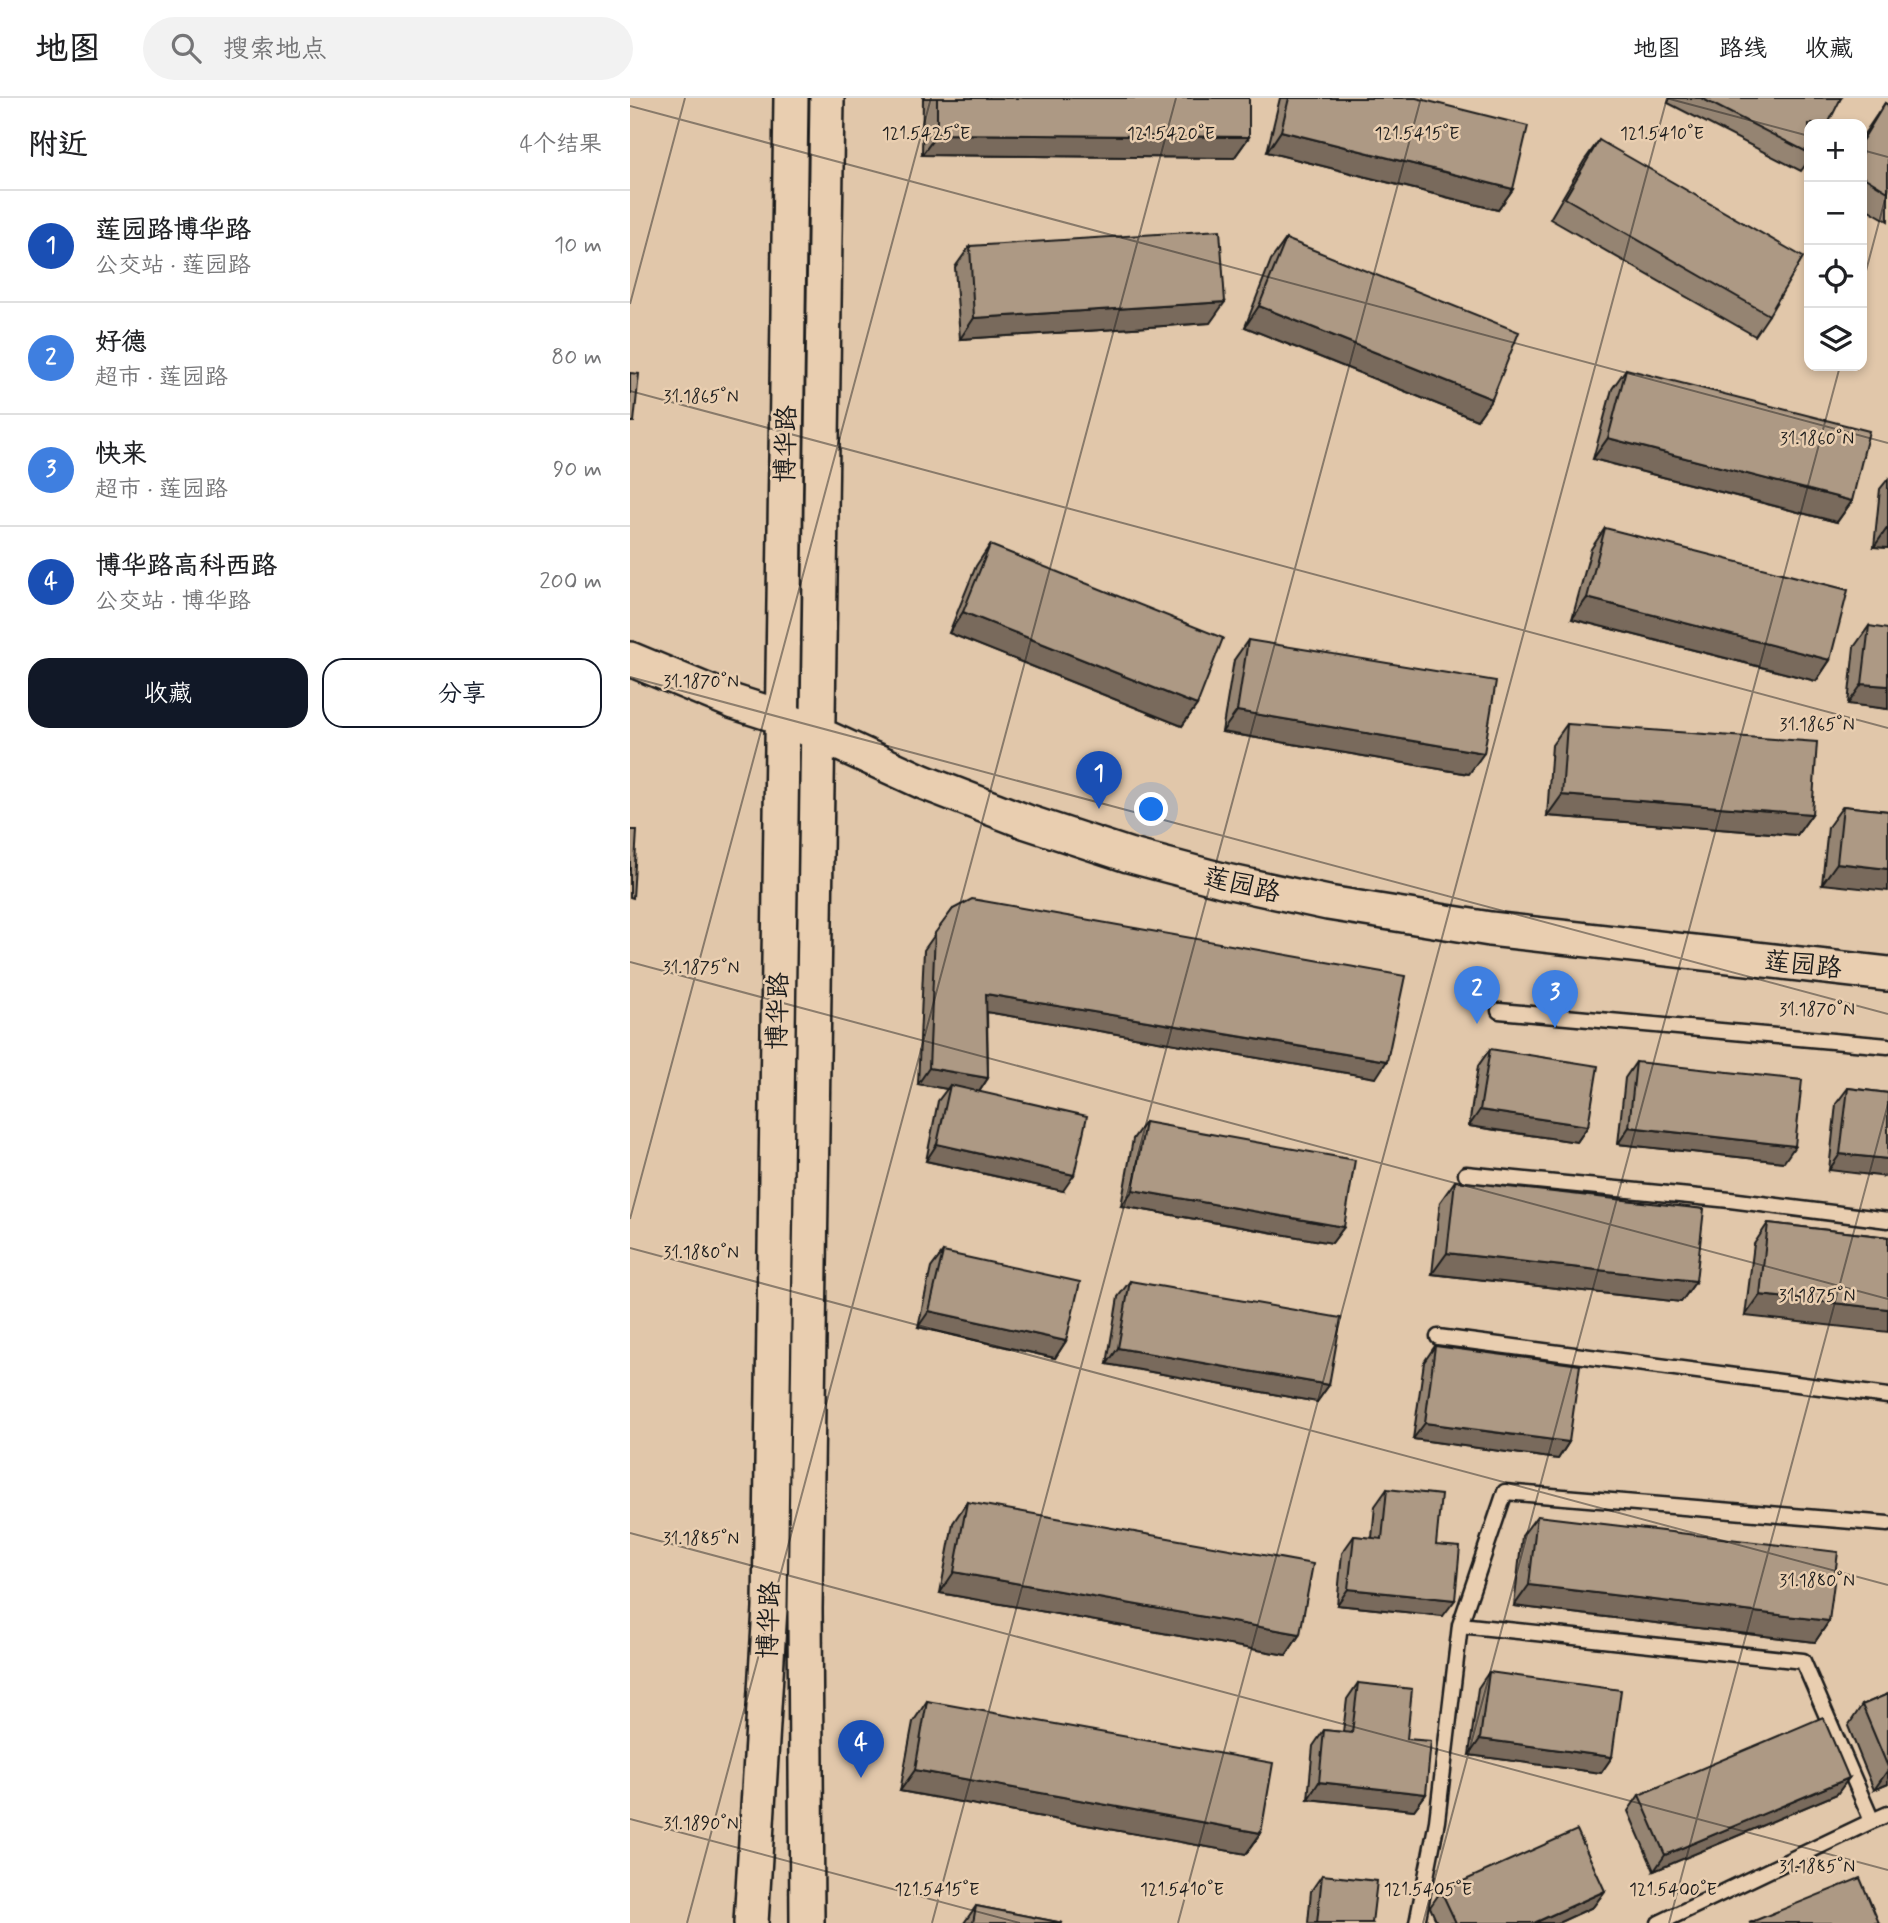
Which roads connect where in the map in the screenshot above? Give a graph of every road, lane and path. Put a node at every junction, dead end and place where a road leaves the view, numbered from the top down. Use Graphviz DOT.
graph roads {
  1 [pos="791,98"];
  2 [pos="827,98"];
  3 [pos="630,659"];
  4 [pos="781,717"];
  5 [pos="817,734"];
  6 [pos="1888,974"];
  7 [pos="1499,1011"];
  8 [pos="1888,1046"];
  9 [pos="1466,1174"];
  10 [pos="1888,1220"];
  11 [pos="1438,1337"];
  12 [pos="1888,1396"];
  13 [pos="1888,1524"];
  14 [pos="1460,1625"];
  15 [pos="1888,1814"];
  16 [pos="1871,1821"];
  17 [pos="751,1923"];
  18 [pos="807,1923"];
  19 [pos="1417,1923"];
  20 [pos="1659,1923"];
  1 -- 4 [label="street, 博华路"];
  2 -- 5 [label="street, 博华路"];
  3 -- 4 [label="street, 莲园路"];
  4 -- 5 [label="street, 莲园路"];
  4 -- 17 [label="street, 博华路"];
  5 -- 6 [label="street, 莲园路"];
  5 -- 18 [label="street, 博华路"];
  7 -- 8 [label="lane"];
  9 -- 10 [label="lane"];
  11 -- 12 [label="lane"];
  13 -- 14 [label="lane"];
  14 -- 16 [label="lane"];
  14 -- 19 [label="lane"];
  15 -- 16 [label="lane"];
  16 -- 20 [label="lane"];
}
